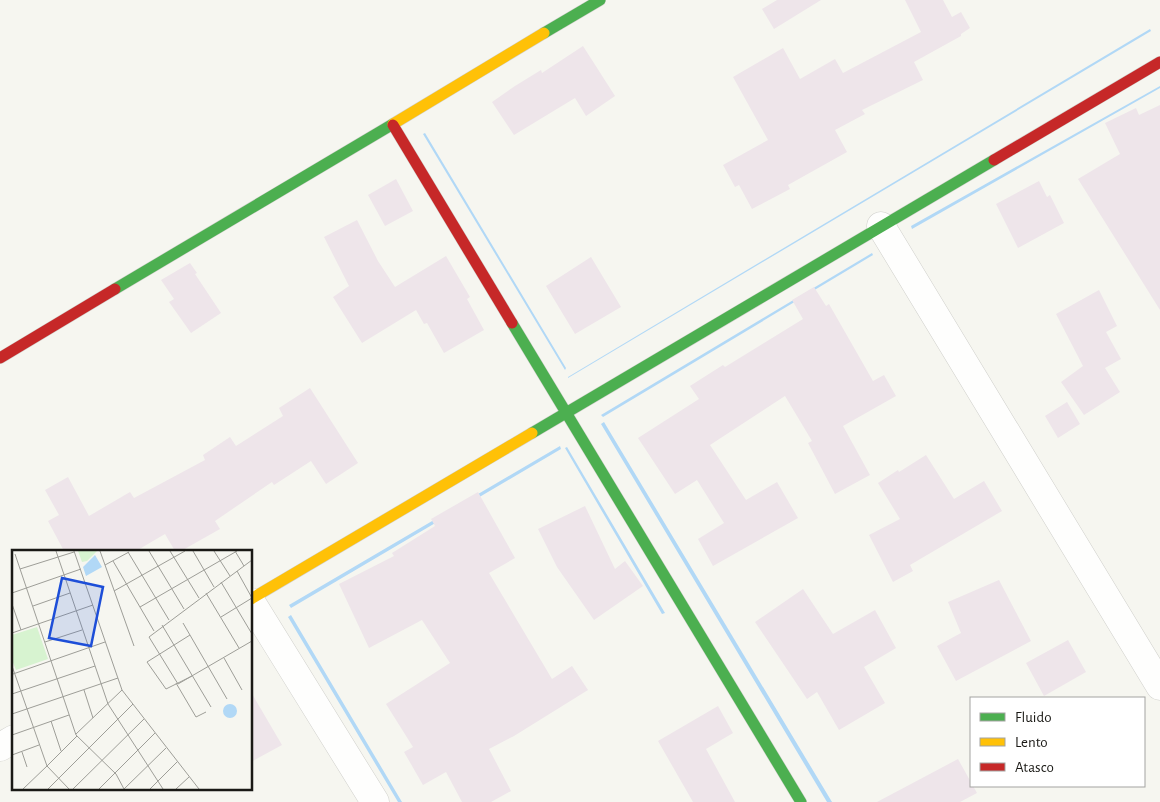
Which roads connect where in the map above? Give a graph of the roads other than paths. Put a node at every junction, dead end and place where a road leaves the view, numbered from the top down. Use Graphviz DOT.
graph roads {
  1 [pos="600,0"];
  2 [pos="1160,62"];
  3 [pos="393,125"];
  4 [pos="881,226"];
  5 [pos="0,358"];
  6 [pos="566,412"];
  7 [pos="252,599"];
  8 [pos="252,602"];
  9 [pos="1160,686"];
  10 [pos="12,740"];
  11 [pos="0,747"];
  12 [pos="375,802"];
  13 [pos="801,802"];
  1 -- 3 [label="street"];
  2 -- 4 [label="street"];
  3 -- 5 [label="street"];
  3 -- 6 [label="street"];
  4 -- 6 [label="street"];
  4 -- 9 [label="street"];
  6 -- 7 [label="street"];
  6 -- 13 [label="street"];
  8 -- 12 [label="street"];
  10 -- 11 [label="street"];
}
